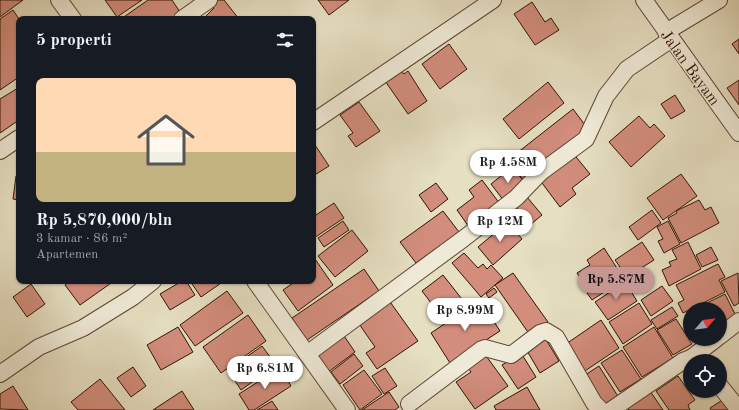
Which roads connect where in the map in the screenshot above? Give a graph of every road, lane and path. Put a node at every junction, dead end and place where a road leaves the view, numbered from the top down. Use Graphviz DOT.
graph roads {
  1 [pos="58,0"];
  2 [pos="209,0"];
  3 [pos="493,0"];
  4 [pos="644,0"];
  5 [pos="719,0"];
  6 [pos="71,16"];
  7 [pos="186,16"];
  8 [pos="668,36"];
  9 [pos="316,120"];
  10 [pos="739,132"];
  11 [pos="16,140"];
  12 [pos="0,152"];
  13 [pos="149,284"];
  14 [pos="257,284"];
  15 [pos="739,321"];
  16 [pos="727,330"];
  17 [pos="709,346"];
  18 [pos="307,354"];
  19 [pos="701,354"];
  20 [pos="683,360"];
  21 [pos="0,374"];
  22 [pos="727,395"];
  23 [pos="409,404"];
  24 [pos="347,410"];
  25 [pos="601,410"];
  26 [pos="611,410"];
  27 [pos="739,410"];
  1 -- 6 [label="street"];
  2 -- 7 [label="street"];
  3 -- 9 [label="street"];
  4 -- 8 [label="street, Jalan Bayam"];
  5 -- 8 [label="street"];
  8 -- 10 [label="street, Jalan Bayam"];
  8 -- 18 [label="street"];
  11 -- 12 [label="street"];
  13 -- 21 [label="street"];
  14 -- 18 [label="street"];
  15 -- 16 [label="street"];
  17 -- 19 [label="street"];
  18 -- 24 [label="street"];
  20 -- 26 [label="street"];
  22 -- 27 [label="street"];
  23 -- 25 [label="street"];
}
